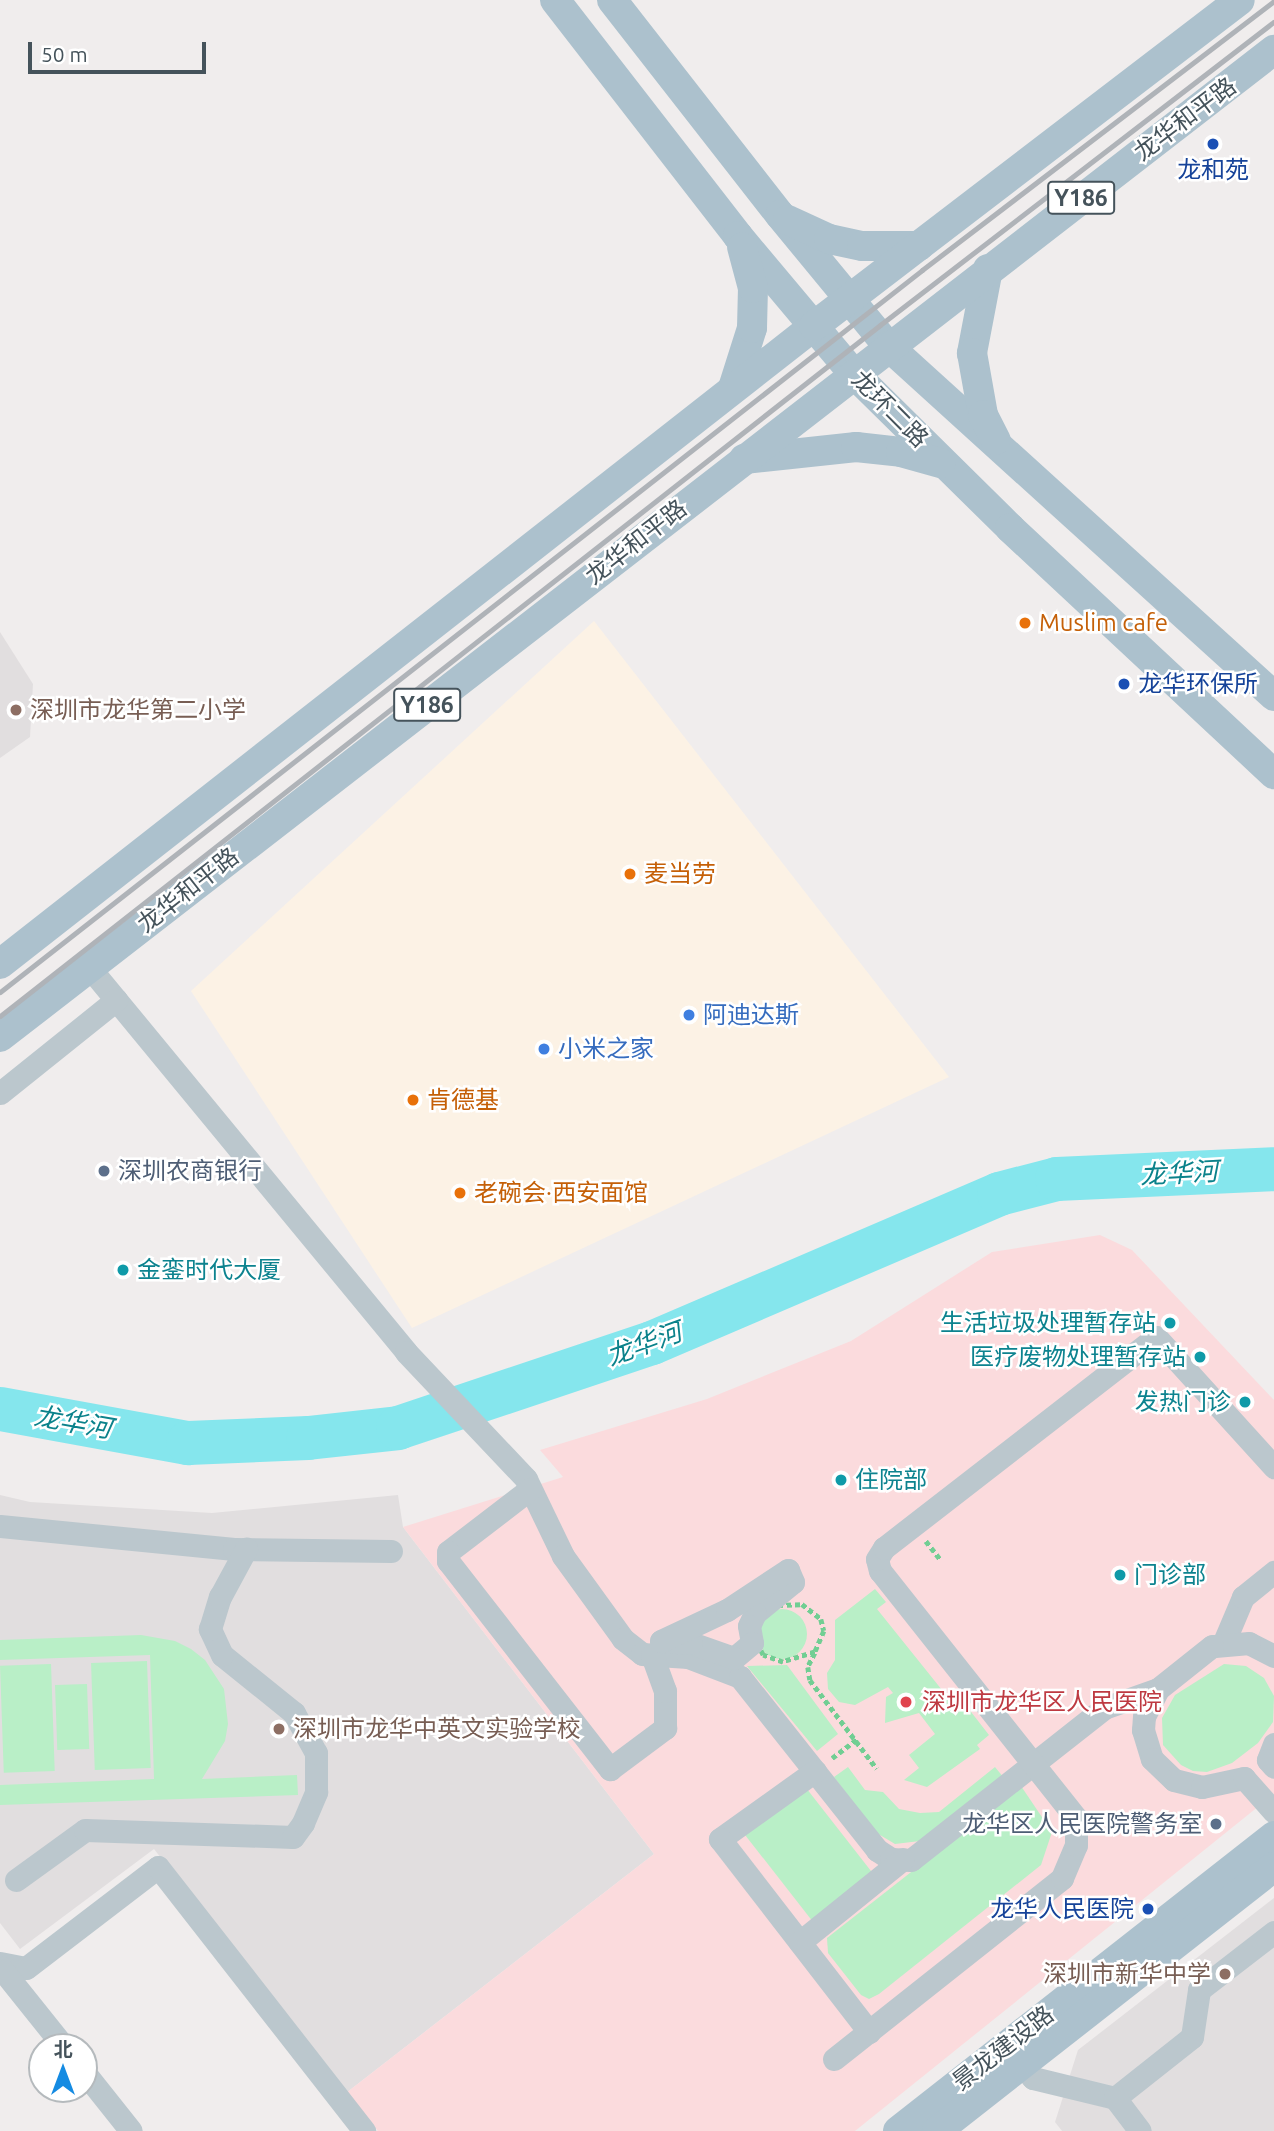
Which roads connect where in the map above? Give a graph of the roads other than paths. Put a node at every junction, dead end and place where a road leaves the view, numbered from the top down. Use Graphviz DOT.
graph roads {
  1 [pos="555,0"];
  2 [pos="612,0"];
  3 [pos="1240,0"];
  4 [pos="1274,50"];
  5 [pos="779,215"];
  6 [pos="738,236"];
  7 [pos="919,246"];
  8 [pos="988,269"];
  9 [pos="849,300"];
  10 [pos="814,326"];
  11 [pos="888,346"];
  12 [pos="853,373"];
  13 [pos="733,389"];
  14 [pos="999,447"];
  15 [pos="743,459"];
  16 [pos="947,465"];
  17 [pos="1274,696"];
  18 [pos="1274,775"];
  19 [pos="0,964"];
  20 [pos="89,967"];
  21 [pos="116,1000"];
  22 [pos="0,1037"];
  23 [pos="0,1093"];
  24 [pos="1274,1467"];
  25 [pos="528,1484"];
  26 [pos="0,1526"];
  27 [pos="246,1549"];
  28 [pos="391,1551"];
  29 [pos="1274,1572"];
  30 [pos="1224,1642"];
  31 [pos="652,1654"];
  32 [pos="1274,1656"];
  33 [pos="734,1658"];
  34 [pos="1158,1689"];
  35 [pos="1274,1744"];
  36 [pos="1032,1765"];
  37 [pos="1274,1767"];
  38 [pos="815,1771"];
  39 [pos="1274,1812"];
  40 [pos="1274,1836"];
  41 [pos="903,1859"];
  42 [pos="1274,1867"];
  43 [pos="16,1880"];
  44 [pos="1274,1932"];
  45 [pos="800,1942"];
  46 [pos="0,1965"];
  47 [pos="869,2032"];
  48 [pos="53,2033"];
  49 [pos="834,2059"];
  50 [pos="1021,2065"];
  51 [pos="98,2090"];
  52 [pos="1115,2098"];
  53 [pos="131,2131"];
  54 [pos="364,2131"];
  55 [pos="898,2131"];
  56 [pos="937,2131"];
  57 [pos="1140,2131"];
  1 -- 6 [label="main road, 龙环二路"];
  2 -- 5 [label="main road, 龙环二路"];
  3 -- 7 [label="main road, Y186"];
  4 -- 8 [label="main road, 龙华和平路 / Y186"];
  5 -- 7 [label="main road"];
  5 -- 9 [label="main road, 龙环二路"];
  6 -- 10 [label="main road, 龙环二路"];
  6 -- 13 [label="main road"];
  7 -- 9 [label="main road, Y186"];
  8 -- 11 [label="main road, 龙华和平路 / Y186"];
  8 -- 14 [label="main road"];
  9 -- 10 [label="main road, Y186"];
  9 -- 11 [label="main road, 龙环二路"];
  10 -- 12 [label="main road, 龙环二路"];
  10 -- 13 [label="main road, Y186"];
  11 -- 12 [label="main road, 龙华和平路 / Y186"];
  11 -- 14 [label="main road, 龙环二路"];
  12 -- 15 [label="main road, 龙华和平路 / Y186"];
  12 -- 16 [label="main road, 龙环二路"];
  13 -- 19 [label="main road, Y186"];
  14 -- 17 [label="main road, 龙环二路"];
  15 -- 16 [label="main road"];
  15 -- 20 [label="main road, 龙华和平路 / Y186"];
  16 -- 18 [label="main road, 龙环二路"];
  20 -- 21 [label="street"];
  20 -- 22 [label="main road, 龙华和平路 / Y186"];
  21 -- 23 [label="street"];
  21 -- 25 [label="street"];
  24 -- 36 [label="street"];
  25 -- 31 [label="street"];
  25 -- 31 [label="street"];
  26 -- 27 [label="street"];
  27 -- 28 [label="street"];
  27 -- 43 [label="street"];
  29 -- 30 [label="street"];
  30 -- 32 [label="street"];
  30 -- 34 [label="street"];
  31 -- 38 [label="street"];
  33 -- 33 [label="street"];
  34 -- 36 [label="street"];
  34 -- 39 [label="street"];
  35 -- 37 [label="street"];
  36 -- 41 [label="street"];
  36 -- 47 [label="street"];
  38 -- 41 [label="street"];
  38 -- 45 [label="street"];
  40 -- 55 [label="main road, 景龙建设路"];
  41 -- 45 [label="street"];
  42 -- 50 [label="main road, 景龙建设路"];
  44 -- 52 [label="street"];
  45 -- 47 [label="street"];
  46 -- 48 [label="street"];
  46 -- 54 [label="street"];
  47 -- 49 [label="street"];
  50 -- 52 [label="street"];
  50 -- 56 [label="main road, 景龙建设路"];
  51 -- 53 [label="street"];
  52 -- 57 [label="street"];
}
